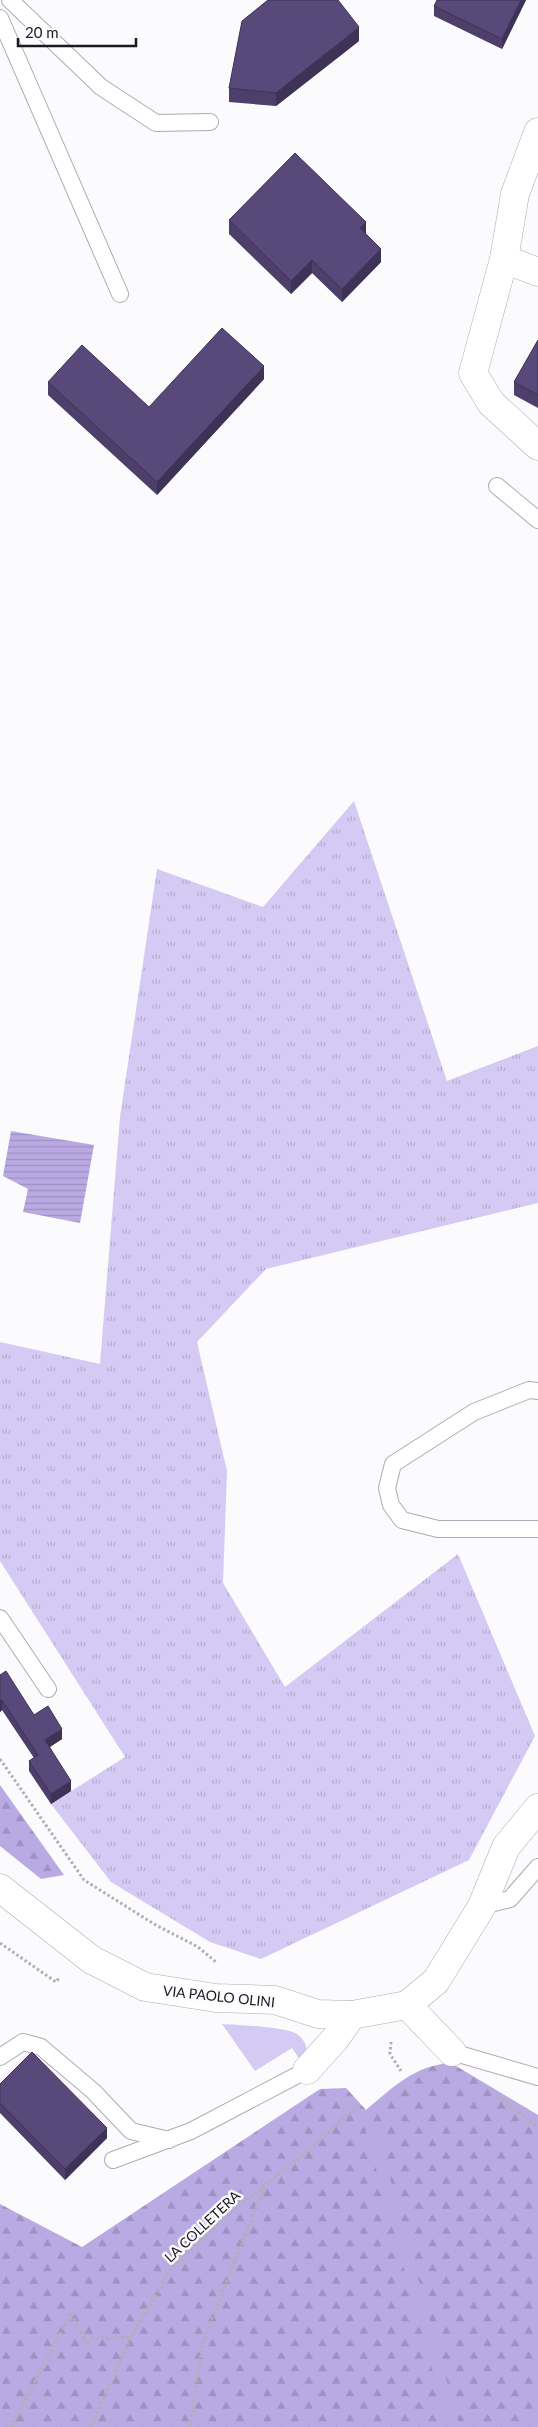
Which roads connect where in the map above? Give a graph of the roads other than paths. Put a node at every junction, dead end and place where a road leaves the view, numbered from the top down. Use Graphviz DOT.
graph roads {
  1 [pos="10,0"];
  2 [pos="0,18"];
  3 [pos="210,122"];
  4 [pos="538,132"];
  5 [pos="504,259"];
  6 [pos="538,272"];
  7 [pos="120,294"];
  8 [pos="538,446"];
  9 [pos="497,486"];
  10 [pos="538,520"];
  11 [pos="538,1391"];
  12 [pos="538,1529"];
  13 [pos="0,1618"];
  14 [pos="48,1690"];
  15 [pos="538,1808"];
  16 [pos="538,1867"];
  17 [pos="0,1888"];
  18 [pos="482,1906"];
  19 [pos="407,2006"];
  20 [pos="352,2014"];
  21 [pos="452,2052"];
  22 [pos="0,2057"];
  23 [pos="307,2070"];
  24 [pos="538,2077"];
  25 [pos="169,2140"];
  26 [pos="113,2160"];
  1 -- 3 [label="lane"];
  2 -- 7 [label="lane"];
  4 -- 5 [label="street"];
  5 -- 6 [label="street"];
  5 -- 8 [label="street"];
  9 -- 10 [label="lane"];
  11 -- 12 [label="lane"];
  13 -- 14 [label="lane"];
  15 -- 18 [label="street"];
  16 -- 18 [label="lane"];
  17 -- 20 [label="street, VIA PAOLO OLINI"];
  18 -- 19 [label="street"];
  19 -- 20 [label="street, VIA PAOLO OLINI"];
  19 -- 21 [label="street"];
  20 -- 23 [label="street"];
  21 -- 24 [label="lane"];
  22 -- 25 [label="lane"];
  23 -- 25 [label="lane"];
  25 -- 26 [label="lane"];
}
